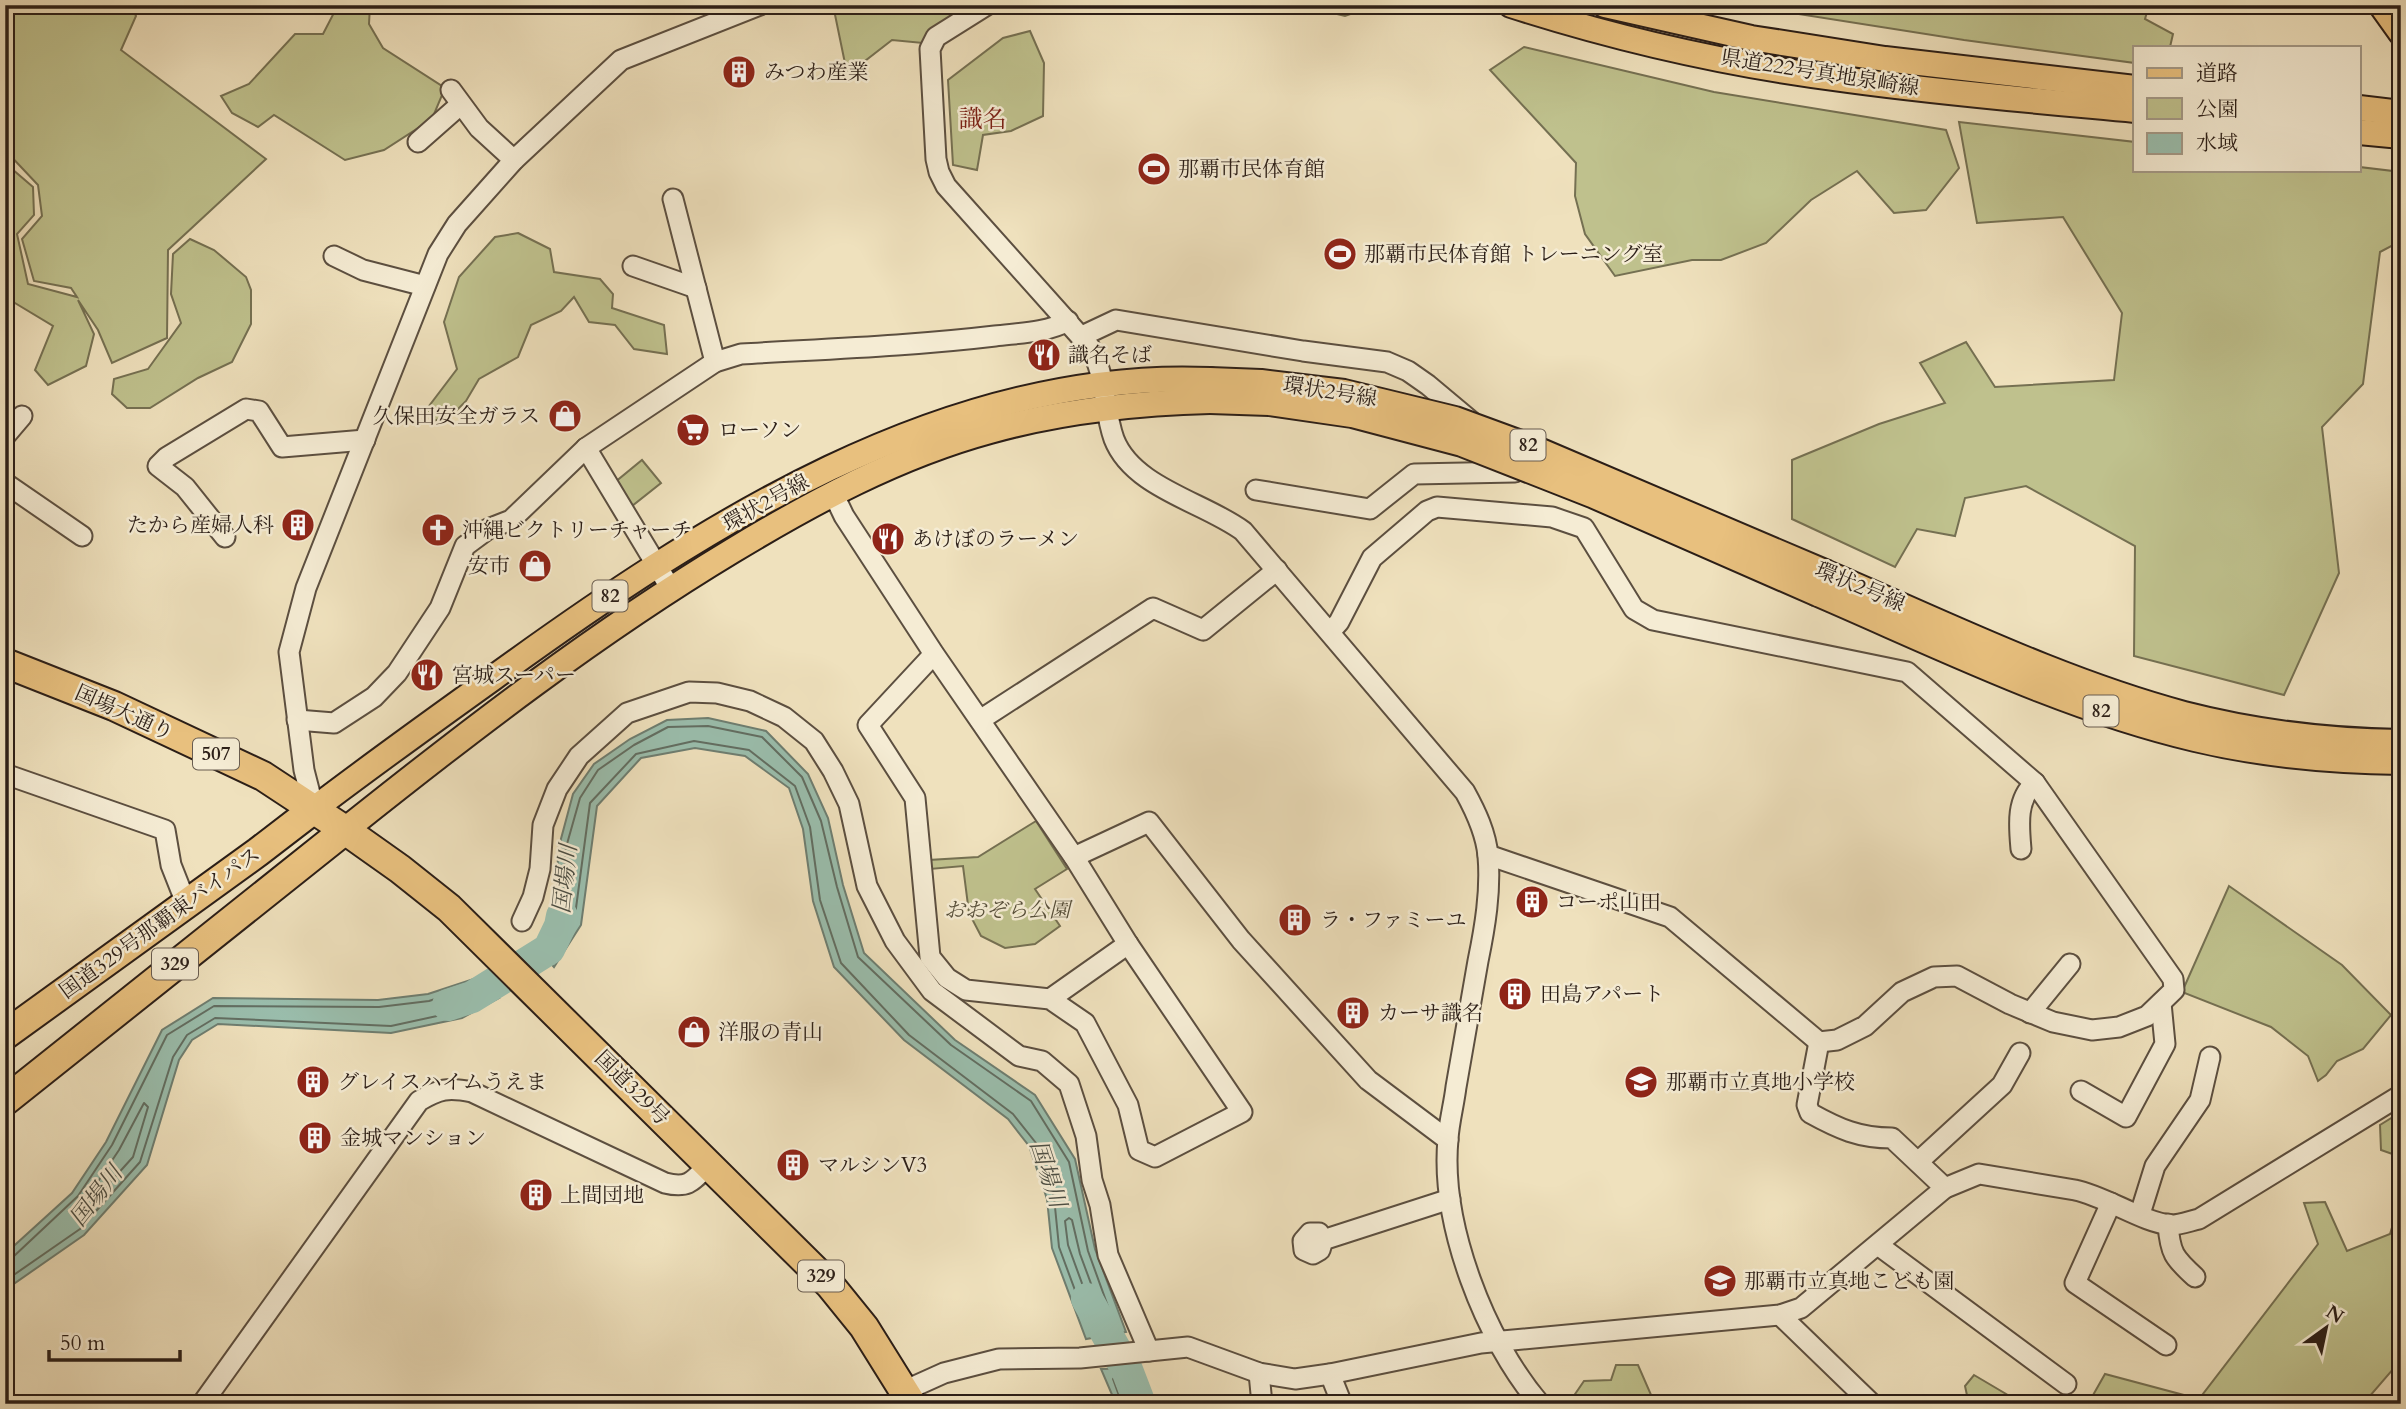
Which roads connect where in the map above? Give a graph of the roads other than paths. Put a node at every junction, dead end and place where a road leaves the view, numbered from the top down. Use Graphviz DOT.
graph roads {
  1 [pos="760,5"];
  2 [pos="987,5"];
  3 [pos="1511,5"];
  4 [pos="1612,7"];
  5 [pos="2133,88"];
  6 [pos="2360,108"];
  7 [pos="2133,110"];
  8 [pos="2401,113"];
  9 [pos="2360,132"];
  10 [pos="2401,136"];
  11 [pos="418,142"];
  12 [pos="514,160"];
  13 [pos="673,199"];
  14 [pos="334,256"];
  15 [pos="633,266"];
  16 [pos="425,286"];
  17 [pos="696,288"];
  18 [pos="1068,321"];
  19 [pos="1082,336"];
  20 [pos="715,362"];
  21 [pos="1105,397"];
  22 [pos="22,416"];
  23 [pos="5,436"];
  24 [pos="365,440"];
  25 [pos="586,449"];
  26 [pos="5,483"];
  27 [pos="1256,490"];
  28 [pos="833,494"];
  29 [pos="82,536"];
  30 [pos="225,537"];
  31 [pos="656,566"];
  32 [pos="1278,570"];
  33 [pos="1822,584"];
  34 [pos="671,589"];
  35 [pos="1330,632"];
  36 [pos="934,654"];
  37 [pos="5,663"];
  38 [pos="297,720"];
  39 [pos="980,720"];
  40 [pos="2401,742"];
  41 [pos="2401,762"];
  42 [pos="5,774"];
  43 [pos="2035,783"];
  44 [pos="314,809"];
  45 [pos="345,830"];
  46 [pos="2021,849"];
  47 [pos="1488,855"];
  48 [pos="1074,857"];
  49 [pos="186,904"];
  50 [pos="522,921"];
  51 [pos="1128,944"];
  52 [pos="2070,964"];
  53 [pos="1049,999"];
  54 [pos="2161,1003"];
  55 [pos="2030,1013"];
  56 [pos="5,1035"];
  57 [pos="1819,1042"];
  58 [pos="2020,1053"];
  59 [pos="2210,1057"];
  60 [pos="2081,1091"];
  61 [pos="2401,1094"];
  62 [pos="5,1101"];
  63 [pos="1447,1140"];
  64 [pos="1918,1162"];
  65 [pos="709,1164"];
  66 [pos="1945,1188"];
  67 [pos="1450,1199"];
  68 [pos="2111,1203"];
  69 [pos="2140,1214"];
  70 [pos="2168,1224"];
  71 [pos="1323,1240"];
  72 [pos="1878,1245"];
  73 [pos="2195,1277"];
  74 [pos="1780,1315"];
  75 [pos="1497,1341"];
  76 [pos="2166,1345"];
  77 [pos="1149,1351"];
  78 [pos="1259,1373"];
  79 [pos="1330,1374"];
  80 [pos="2066,1384"];
  81 [pos="908,1397"];
  82 [pos="202,1404"];
  83 [pos="1262,1404"];
  84 [pos="1342,1404"];
  85 [pos="1540,1404"];
  86 [pos="1872,1404"];
  1 -- 12 [label="street"];
  2 -- 18 [label="street"];
  3 -- 7 [label="main road, 県道222号真地泉崎線"];
  4 -- 5 [label="main road, 県道222号真地泉崎線"];
  6 -- 8 [label="main road"];
  9 -- 10 [label="main road"];
  11 -- 12 [label="street"];
  12 -- 16 [label="street"];
  13 -- 17 [label="street"];
  14 -- 16 [label="street"];
  15 -- 17 [label="street"];
  16 -- 24 [label="street"];
  17 -- 20 [label="street"];
  18 -- 19 [label="street"];
  18 -- 20 [label="street"];
  19 -- 21 [label="street"];
  19 -- 27 [label="street"];
  20 -- 25 [label="street"];
  21 -- 28 [label="main road, 環状2号線 / 82"];
  21 -- 31 [label="main road, 環状2号線 / 82"];
  21 -- 32 [label="street"];
  21 -- 33 [label="main road, 環状2号線 / 82, bridge"];
  22 -- 23 [label="street"];
  24 -- 30 [label="street"];
  24 -- 38 [label="street"];
  25 -- 31 [label="street"];
  25 -- 38 [label="street"];
  26 -- 29 [label="street"];
  28 -- 34 [label="main road, 環状2号線 / 82"];
  28 -- 36 [label="street"];
  31 -- 34 [label="street"];
  31 -- 44 [label="main road, 環状2号線 / 82"];
  32 -- 35 [label="street"];
  32 -- 39 [label="street"];
  33 -- 40 [label="main road, 環状2号線 / 82"];
  33 -- 41 [label="main road, 環状2号線 / 82"];
  34 -- 45 [label="main road, 環状2号線 / 82"];
  35 -- 43 [label="street"];
  35 -- 47 [label="street"];
  36 -- 39 [label="street"];
  36 -- 53 [label="street"];
  37 -- 44 [label="highway, 国場大通り / 507"];
  38 -- 44 [label="street"];
  39 -- 48 [label="street"];
  42 -- 49 [label="street"];
  43 -- 46 [label="street"];
  43 -- 54 [label="street"];
  44 -- 45 [label="highway, 国道329号 / 329"];
  44 -- 49 [label="highway, 国道329号那覇東バイパス / 329"];
  45 -- 62 [label="highway, 国道329号那覇東バイパス / 329"];
  45 -- 65 [label="highway, 国道329号 / 329"];
  47 -- 57 [label="street"];
  47 -- 63 [label="street"];
  48 -- 51 [label="street"];
  48 -- 63 [label="street"];
  49 -- 56 [label="highway, 国道329号那覇東バイパス / 329"];
  50 -- 77 [label="street"];
  51 -- 53 [label="street"];
  51 -- 53 [label="street"];
  52 -- 55 [label="street"];
  54 -- 55 [label="street"];
  54 -- 60 [label="street"];
  55 -- 57 [label="street"];
  57 -- 64 [label="street"];
  58 -- 64 [label="street"];
  59 -- 69 [label="street"];
  61 -- 70 [label="street"];
  63 -- 67 [label="street"];
  64 -- 66 [label="street"];
  65 -- 81 [label="highway, 国道329号 / 329"];
  65 -- 82 [label="street"];
  66 -- 68 [label="street"];
  66 -- 72 [label="street"];
  67 -- 71 [label="street"];
  67 -- 75 [label="street"];
  68 -- 69 [label="street"];
  68 -- 76 [label="street"];
  69 -- 70 [label="street"];
  70 -- 73 [label="street"];
  72 -- 74 [label="street"];
  72 -- 80 [label="street"];
  74 -- 75 [label="street"];
  74 -- 86 [label="street"];
  75 -- 79 [label="street"];
  75 -- 85 [label="street"];
  77 -- 78 [label="street"];
  77 -- 81 [label="street"];
  78 -- 79 [label="street"];
  78 -- 83 [label="street"];
  79 -- 84 [label="street"];
}
